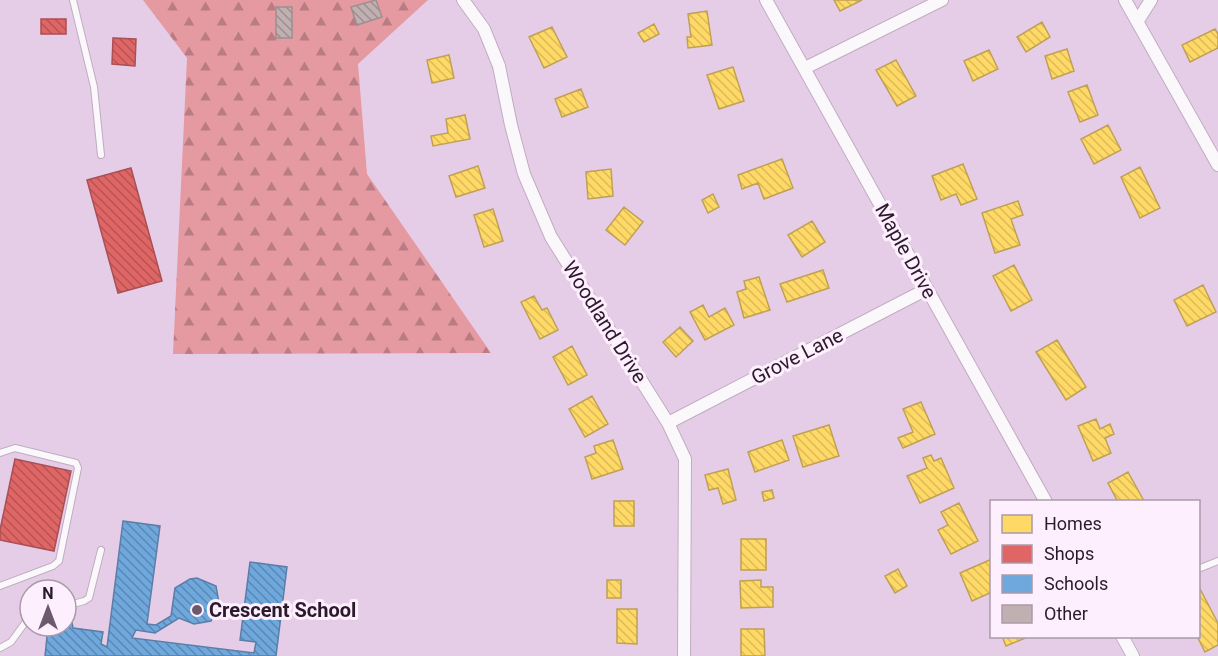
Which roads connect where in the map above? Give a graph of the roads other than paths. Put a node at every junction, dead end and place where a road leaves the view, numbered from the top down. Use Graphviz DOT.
graph roads {
  1 [pos="73,0"];
  2 [pos="463,0"];
  3 [pos="766,0"];
  4 [pos="942,0"];
  5 [pos="1125,0"];
  6 [pos="1151,0"];
  7 [pos="1137,22"];
  8 [pos="805,68"];
  9 [pos="101,155"];
  10 [pos="1218,165"];
  11 [pos="927,289"];
  12 [pos="668,423"];
  13 [pos="0,453"];
  14 [pos="1045,500"];
  15 [pos="101,550"];
  16 [pos="1218,561"];
  17 [pos="1200,568"];
  18 [pos="0,586"];
  19 [pos="78,603"];
  20 [pos="18,632"];
  21 [pos="1123,638"];
  22 [pos="0,648"];
  23 [pos="684,656"];
  24 [pos="1132,656"];
  1 -- 9 [label="lane"];
  2 -- 12 [label="street, Woodland Drive"];
  3 -- 8 [label="street, Maple Drive"];
  4 -- 8 [label="street"];
  5 -- 7 [label="street"];
  6 -- 7 [label="street"];
  7 -- 10 [label="street"];
  8 -- 11 [label="street, Maple Drive"];
  11 -- 12 [label="street, Grove Lane"];
  11 -- 14 [label="street, Maple Drive"];
  12 -- 23 [label="street, Woodland Drive"];
  13 -- 18 [label="lane"];
  15 -- 19 [label="lane"];
  16 -- 17 [label="lane"];
  20 -- 22 [label="lane"];
  21 -- 24 [label="street"];
}
